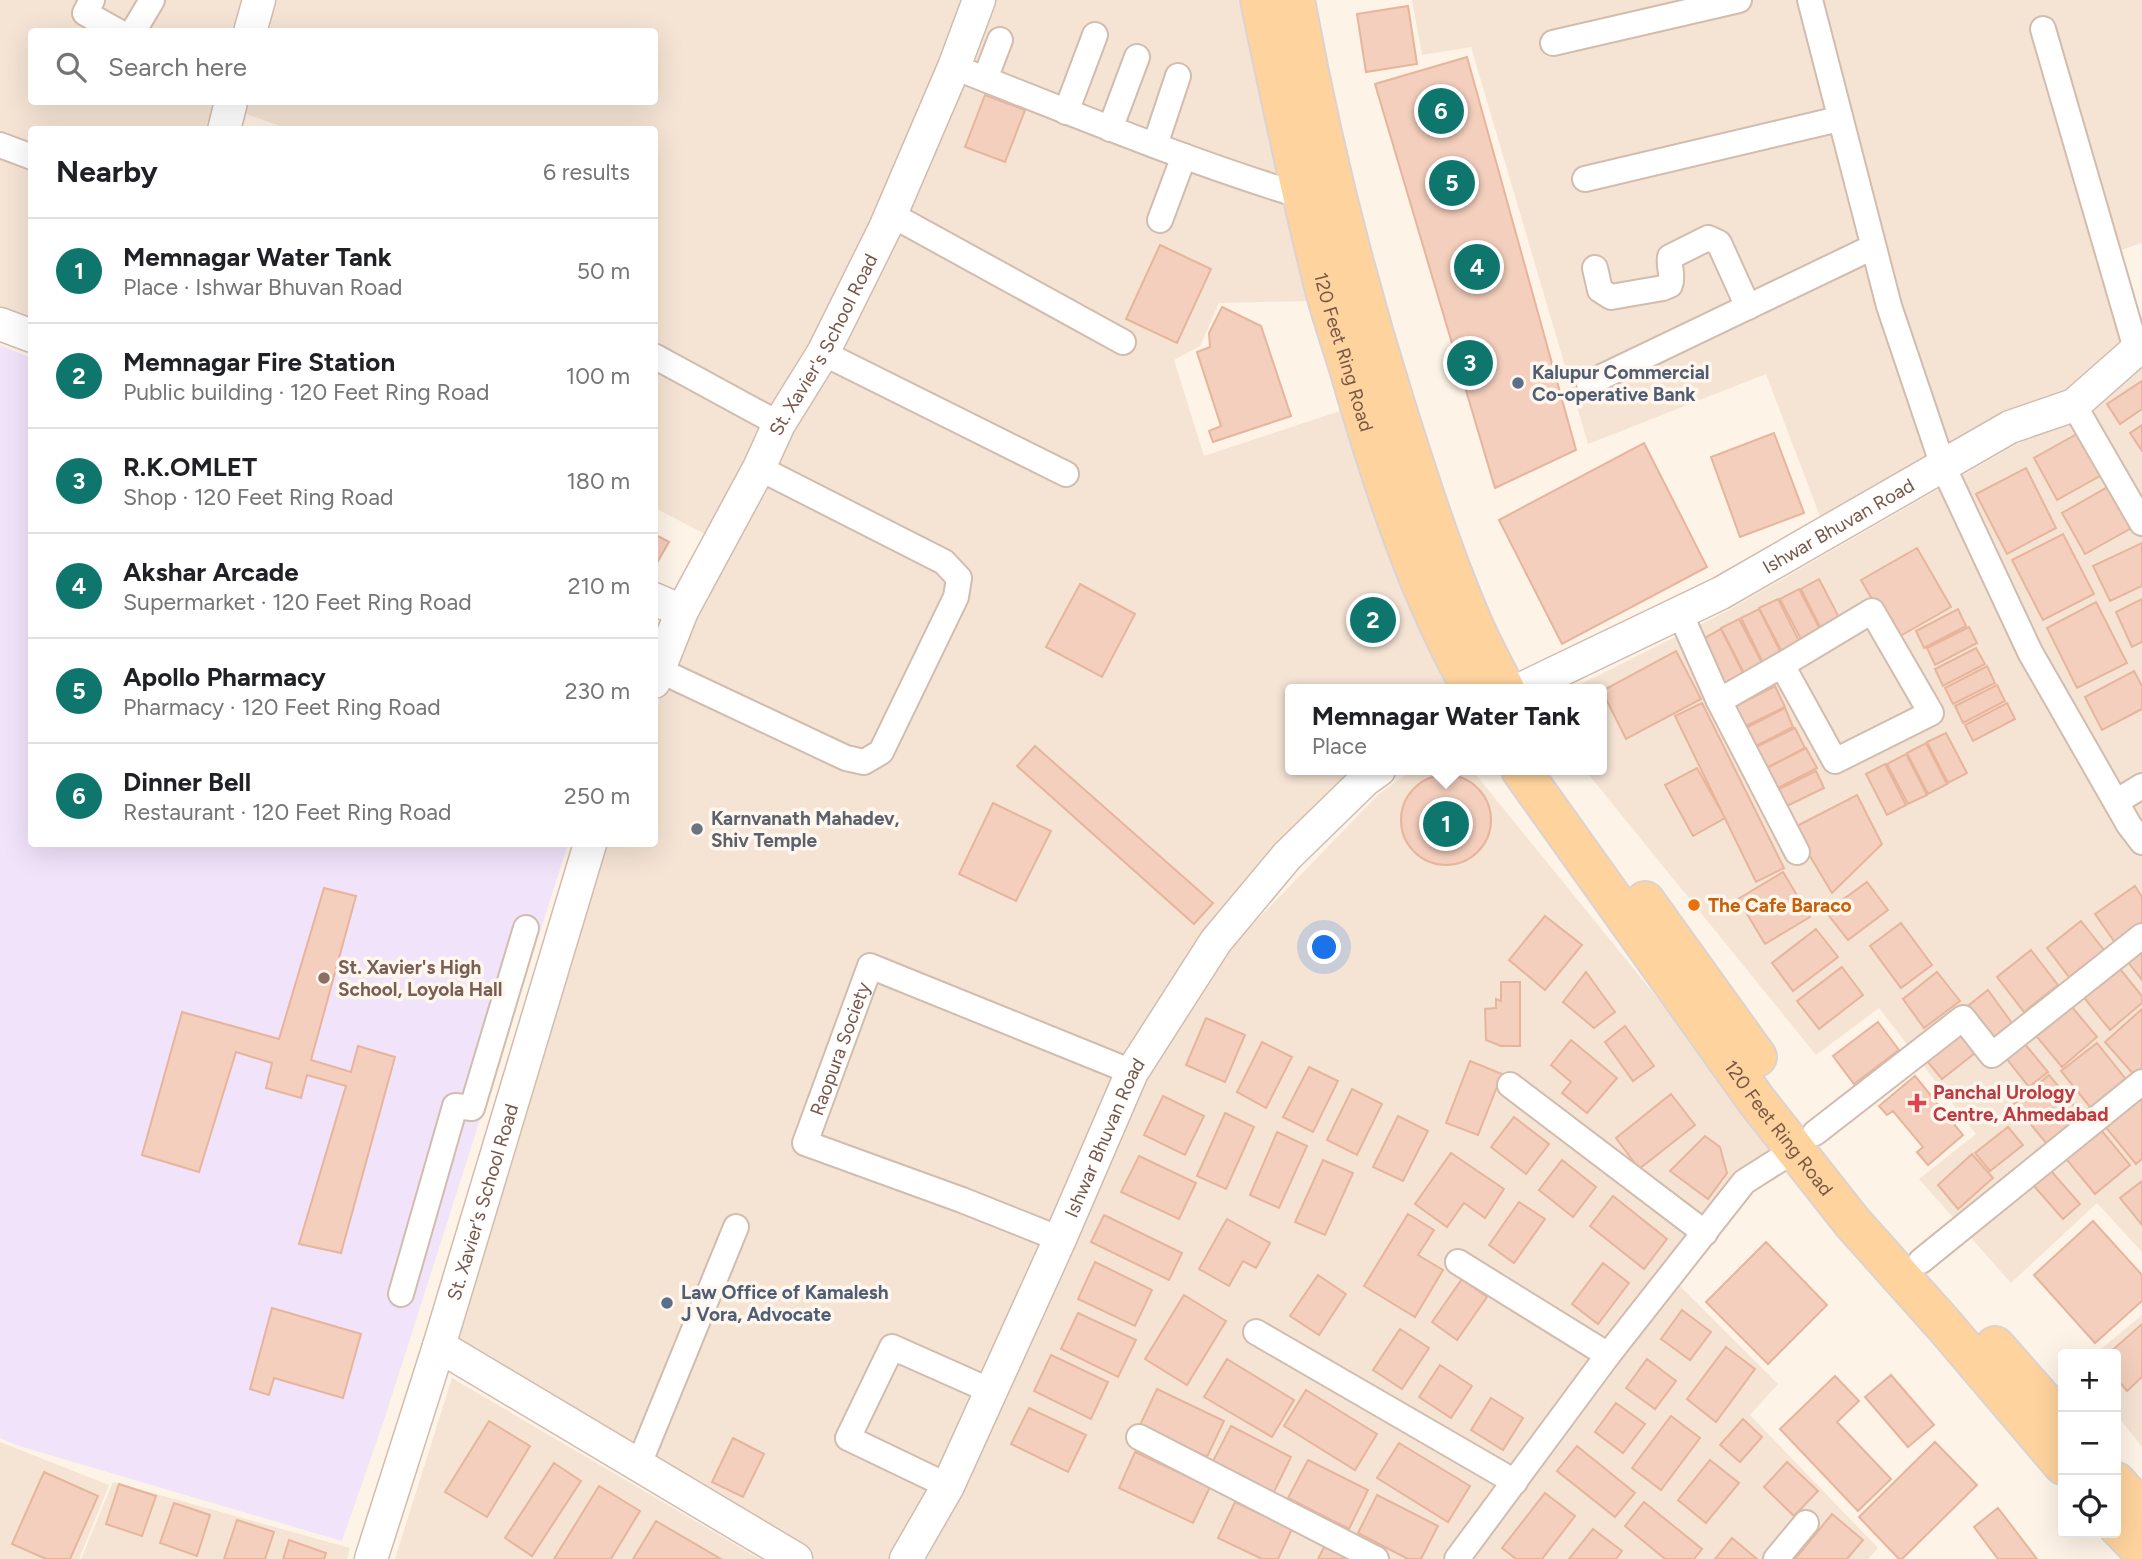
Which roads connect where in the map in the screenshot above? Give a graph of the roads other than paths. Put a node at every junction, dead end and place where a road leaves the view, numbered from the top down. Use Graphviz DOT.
graph roads {
  1 [pos="92,0"];
  2 [pos="152,0"];
  3 [pos="259,0"];
  4 [pos="979,0"];
  5 [pos="1260,0"];
  6 [pos="1295,0"];
  7 [pos="1739,0"];
  8 [pos="1810,0"];
  9 [pos="112,28"];
  10 [pos="135,28"];
  11 [pos="251,28"];
  12 [pos="2042,29"];
  13 [pos="1095,35"];
  14 [pos="1000,40"];
  15 [pos="1553,43"];
  16 [pos="1137,57"];
  17 [pos="954,67"];
  18 [pos="1178,76"];
  19 [pos="985,79"];
  20 [pos="230,105"];
  21 [pos="1066,112"];
  22 [pos="1839,119"];
  23 [pos="225,126"];
  24 [pos="1110,129"];
  25 [pos="0,145"];
  26 [pos="1155,145"];
  27 [pos="28,156"];
  28 [pos="1184,156"];
  29 [pos="1585,179"];
  30 [pos="1302,196"];
  31 [pos="892,215"];
  32 [pos="1160,220"];
  33 [pos="1873,247"];
  34 [pos="1595,268"];
  35 [pos="1748,307"];
  36 [pos="0,324"];
  37 [pos="28,334"];
  38 [pos="1123,342"];
  39 [pos="2139,347"];
  40 [pos="822,353"];
  41 [pos="658,358"];
  42 [pos="1589,383"];
  43 [pos="2074,405"];
  44 [pos="779,424"];
  45 [pos="1943,466"];
  46 [pos="759,468"];
  47 [pos="1066,474"];
  48 [pos="2142,523"];
  49 [pos="668,605"];
  50 [pos="1680,613"];
  51 [pos="1782,665"];
  52 [pos="658,670"];
  53 [pos="658,676"];
  54 [pos="1469,684"];
  55 [pos="1502,684"];
  56 [pos="1531,684"];
  57 [pos="1719,701"];
  58 [pos="1372,775"];
  59 [pos="1525,775"];
  60 [pos="1558,775"];
  61 [pos="2142,786"];
  62 [pos="2116,802"];
  63 [pos="2142,842"];
  64 [pos="589,847"];
  65 [pos="1797,852"];
  66 [pos="526,928"];
  67 [pos="2142,936"];
  68 [pos="1132,1072"];
  69 [pos="2142,1082"];
  70 [pos="1510,1085"];
  71 [pos="1805,1141"];
  72 [pos="736,1227"];
  73 [pos="1705,1233"];
  74 [pos="1060,1239"];
  75 [pos="1921,1261"];
  76 [pos="1458,1262"];
  77 [pos="401,1294"];
  78 [pos="1256,1332"];
  79 [pos="439,1346"];
  80 [pos="1608,1355"];
  81 [pos="991,1391"];
  82 [pos="2058,1417"];
  83 [pos="1139,1437"];
  84 [pos="2058,1459"];
  85 [pos="639,1464"];
  86 [pos="1515,1482"];
  87 [pos="948,1486"];
  88 [pos="2121,1488"];
  89 [pos="2142,1511"];
  90 [pos="1806,1523"];
  91 [pos="2121,1529"];
  92 [pos="2142,1551"];
  93 [pos="371,1559"];
  94 [pos="796,1559"];
  95 [pos="906,1559"];
  96 [pos="1376,1559"];
  97 [pos="1457,1559"];
  98 [pos="1776,1559"];
  1 -- 9 [label="street"];
  2 -- 10 [label="street"];
  3 -- 11 [label="street"];
  4 -- 17 [label="street, St. Xavier's School Road"];
  5 -- 30 [label="main road, 120 Feet Ring Road"];
  6 -- 55 [label="main road, 120 Feet Ring Road"];
  7 -- 15 [label="street"];
  8 -- 22 [label="street"];
  12 -- 39 [label="street"];
  13 -- 21 [label="street"];
  14 -- 19 [label="street"];
  16 -- 24 [label="street"];
  17 -- 19 [label="street"];
  17 -- 31 [label="street, St. Xavier's School Road"];
  18 -- 26 [label="street"];
  19 -- 21 [label="street"];
  20 -- 23 [label="street"];
  21 -- 24 [label="street"];
  22 -- 29 [label="street"];
  22 -- 33 [label="street"];
  24 -- 26 [label="street"];
  25 -- 27 [label="street"];
  26 -- 28 [label="street"];
  28 -- 30 [label="street"];
  28 -- 32 [label="street"];
  30 -- 54 [label="main road, 120 Feet Ring Road"];
  31 -- 38 [label="street"];
  31 -- 40 [label="street, St. Xavier's School Road"];
  33 -- 35 [label="street"];
  33 -- 45 [label="street"];
  34 -- 35 [label="street"];
  35 -- 42 [label="street"];
  36 -- 37 [label="street"];
  39 -- 43 [label="street, Ishwar Bhuvan Road"];
  40 -- 44 [label="street, St. Xavier's School Road"];
  40 -- 47 [label="street"];
  41 -- 44 [label="street"];
  43 -- 45 [label="street, Ishwar Bhuvan Road"];
  43 -- 48 [label="street"];
  44 -- 46 [label="street, St. Xavier's School Road"];
  45 -- 50 [label="street, Ishwar Bhuvan Road"];
  45 -- 62 [label="street"];
  46 -- 49 [label="street, St. Xavier's School Road"];
  46 -- 53 [label="street"];
  49 -- 52 [label="street, St. Xavier's School Road"];
  50 -- 56 [label="street, Ishwar Bhuvan Road"];
  50 -- 57 [label="street"];
  51 -- 51 [label="street"];
  51 -- 57 [label="street"];
  57 -- 65 [label="street"];
  58 -- 68 [label="street, Ishwar Bhuvan Road"];
  59 -- 71 [label="main road, 120 Feet Ring Road"];
  60 -- 71 [label="main road, 120 Feet Ring Road"];
  61 -- 62 [label="street"];
  62 -- 63 [label="street"];
  64 -- 79 [label="street, St. Xavier's School Road"];
  66 -- 77 [label="street"];
  67 -- 71 [label="street"];
  68 -- 74 [label="street, Ishwar Bhuvan Road"];
  68 -- 74 [label="street, Raopura Society"];
  69 -- 75 [label="street"];
  70 -- 73 [label="street"];
  71 -- 73 [label="street"];
  71 -- 75 [label="main road, 120 Feet Ring Road"];
  71 -- 84 [label="main road, 120 Feet Ring Road"];
  72 -- 85 [label="street"];
  73 -- 80 [label="street"];
  74 -- 81 [label="street, Ishwar Bhuvan Road"];
  75 -- 82 [label="main road, 120 Feet Ring Road"];
  76 -- 80 [label="street"];
  78 -- 86 [label="street"];
  79 -- 85 [label="street"];
  79 -- 93 [label="street, St. Xavier's School Road"];
  80 -- 86 [label="street"];
  81 -- 87 [label="street, Ishwar Bhuvan Road"];
  81 -- 87 [label="street"];
  83 -- 96 [label="street"];
  85 -- 94 [label="street"];
  86 -- 97 [label="street"];
  87 -- 95 [label="street, Ishwar Bhuvan Road"];
  88 -- 89 [label="main road"];
  90 -- 98 [label="street"];
  91 -- 92 [label="main road"];
}
